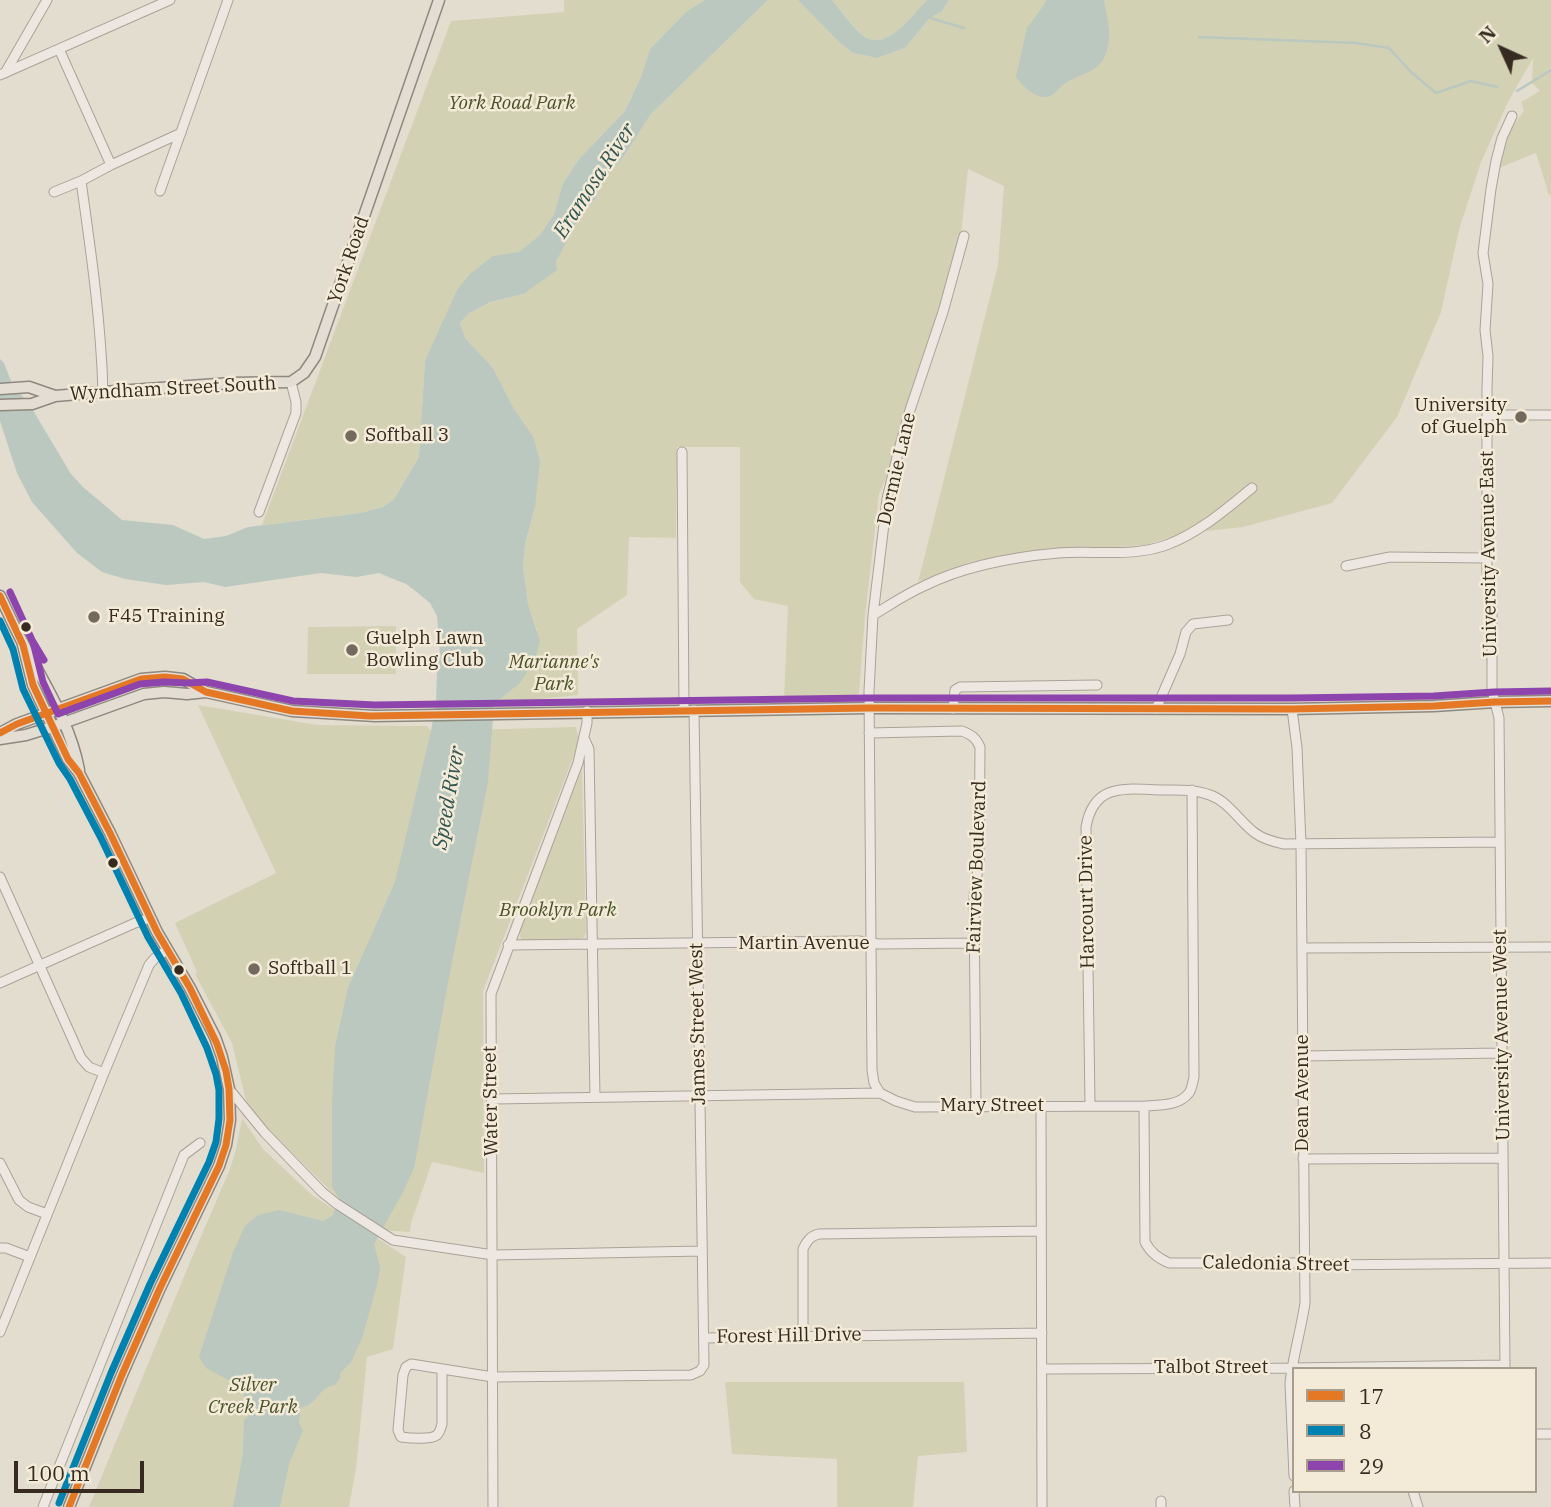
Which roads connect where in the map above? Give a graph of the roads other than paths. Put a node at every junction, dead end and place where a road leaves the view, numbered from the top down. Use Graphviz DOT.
graph roads {
  1 [pos="47,0"];
  2 [pos="170,0"];
  3 [pos="228,0"];
  4 [pos="439,0"];
  5 [pos="59,49"];
  6 [pos="3,74"];
  7 [pos="1512,116"];
  8 [pos="181,133"];
  9 [pos="111,165"];
  10 [pos="81,181"];
  11 [pos="160,191"];
  12 [pos="54,192"];
  13 [pos="964,236"];
  14 [pos="292,382"];
  15 [pos="0,388"];
  16 [pos="103,392"];
  17 [pos="55,396"];
  18 [pos="0,405"];
  19 [pos="1487,415"];
  20 [pos="1551,415"];
  21 [pos="682,452"];
  22 [pos="1252,488"];
  23 [pos="259,512"];
  24 [pos="1488,558"];
  25 [pos="1346,566"];
  26 [pos="0,596"];
  27 [pos="873,615"];
  28 [pos="1228,620"];
  29 [pos="23,645"];
  30 [pos="1097,685"];
  31 [pos="206,692"];
  32 [pos="1551,701"];
  33 [pos="1495,702"];
  34 [pos="869,708"];
  35 [pos="58,709"];
  36 [pos="953,709"];
  37 [pos="1156,709"];
  38 [pos="1292,709"];
  39 [pos="689,710"];
  40 [pos="587,712"];
  41 [pos="47,713"];
  42 [pos="58,725"];
  43 [pos="0,733"];
  44 [pos="869,733"];
  45 [pos="583,738"];
  46 [pos="0,739"];
  47 [pos="1192,790"];
  48 [pos="1500,842"];
  49 [pos="1301,844"];
  50 [pos="0,877"];
  51 [pos="150,918"];
  52 [pos="697,942"];
  53 [pos="871,943"];
  54 [pos="974,943"];
  55 [pos="593,944"];
  56 [pos="508,945"];
  57 [pos="1502,947"];
  58 [pos="1551,947"];
  59 [pos="1302,948"];
  60 [pos="167,950"];
  61 [pos="40,965"];
  62 [pos="0,983"];
  63 [pos="1502,1053"];
  64 [pos="1303,1056"];
  65 [pos="104,1073"];
  66 [pos="229,1088"];
  67 [pos="880,1093"];
  68 [pos="700,1095"];
  69 [pos="595,1097"];
  70 [pos="492,1098"];
  71 [pos="976,1105"];
  72 [pos="1090,1105"];
  73 [pos="1041,1106"];
  74 [pos="1144,1106"];
  75 [pos="200,1143"];
  76 [pos="1503,1158"];
  77 [pos="1303,1159"];
  78 [pos="0,1163"];
  79 [pos="47,1214"];
  80 [pos="1041,1231"];
  81 [pos="0,1248"];
  82 [pos="702,1251"];
  83 [pos="493,1255"];
  84 [pos="30,1257"];
  85 [pos="1304,1263"];
  86 [pos="1551,1263"];
  87 [pos="1504,1264"];
  88 [pos="0,1332"];
  89 [pos="1042,1334"];
  90 [pos="803,1336"];
  91 [pos="705,1338"];
  92 [pos="1292,1367"];
  93 [pos="1505,1367"];
  94 [pos="1292,1368"];
  95 [pos="442,1369"];
  96 [pos="1042,1369"];
  97 [pos="493,1377"];
  98 [pos="1292,1430"];
  99 [pos="43,1507"];
  100 [pos="69,1507"];
  101 [pos="493,1507"];
  102 [pos="1042,1507"];
  1 -- 6 [label="street"];
  2 -- 5 [label="street"];
  3 -- 8 [label="street"];
  4 -- 14 [label="main road, York Road"];
  5 -- 6 [label="street"];
  5 -- 9 [label="street"];
  7 -- 19 [label="street, University Avenue East"];
  8 -- 9 [label="street"];
  8 -- 11 [label="street"];
  9 -- 10 [label="street"];
  10 -- 12 [label="street"];
  10 -- 16 [label="street"];
  13 -- 27 [label="street, Dormie Lane"];
  14 -- 16 [label="main road, Wyndham Street South"];
  14 -- 23 [label="street"];
  15 -- 17 [label="main road, Wyndham Street South"];
  16 -- 17 [label="main road, Wyndham Street South"];
  17 -- 18 [label="main road, Wyndham Street South"];
  19 -- 20 [label="street"];
  19 -- 24 [label="street, University Avenue East"];
  21 -- 39 [label="street, James Street West"];
  22 -- 27 [label="street"];
  24 -- 25 [label="street"];
  24 -- 33 [label="street, University Avenue East"];
  26 -- 29 [label="main road"];
  27 -- 34 [label="street, Dormie Lane"];
  28 -- 37 [label="street"];
  29 -- 35 [label="main road"];
  29 -- 41 [label="main road"];
  30 -- 36 [label="street"];
  31 -- 35 [label="main road"];
  31 -- 40 [label="main road"];
  31 -- 42 [label="main road"];
  32 -- 33 [label="main road"];
  33 -- 38 [label="main road"];
  33 -- 48 [label="street, University Avenue West"];
  34 -- 36 [label="main road"];
  34 -- 39 [label="main road"];
  34 -- 44 [label="street, Dormie Lane"];
  35 -- 41 [label="main road"];
  35 -- 42 [label="main road"];
  36 -- 37 [label="main road"];
  37 -- 38 [label="main road"];
  38 -- 49 [label="street, Dean Avenue"];
  39 -- 40 [label="main road"];
  39 -- 52 [label="street, James Street West"];
  40 -- 45 [label="street, Water Street"];
  41 -- 42 [label="main road"];
  41 -- 43 [label="main road"];
  42 -- 46 [label="main road"];
  42 -- 51 [label="main road"];
  44 -- 53 [label="street, Dormie Lane"];
  44 -- 54 [label="street, Fairview Boulevard"];
  45 -- 55 [label="street"];
  45 -- 56 [label="street, Water Street"];
  47 -- 49 [label="street, Harcourt Drive"];
  47 -- 72 [label="street, Harcourt Drive"];
  47 -- 74 [label="street, Mary Street"];
  48 -- 49 [label="street, Harcourt Drive"];
  48 -- 57 [label="street, University Avenue West"];
  49 -- 59 [label="street, Dean Avenue"];
  50 -- 61 [label="street"];
  51 -- 60 [label="main road"];
  51 -- 61 [label="street"];
  52 -- 53 [label="street, Martin Avenue"];
  52 -- 55 [label="street, Martin Avenue"];
  52 -- 68 [label="street, James Street West"];
  53 -- 54 [label="street, Martin Avenue"];
  53 -- 67 [label="street, Dormie Lane"];
  54 -- 71 [label="street, Fairview Boulevard"];
  55 -- 56 [label="street, Martin Avenue"];
  55 -- 69 [label="street"];
  56 -- 70 [label="street, Water Street"];
  57 -- 58 [label="street"];
  57 -- 59 [label="street"];
  57 -- 63 [label="street, University Avenue West"];
  59 -- 64 [label="street, Dean Avenue"];
  60 -- 65 [label="street"];
  60 -- 66 [label="main road"];
  61 -- 62 [label="street"];
  61 -- 65 [label="street"];
  63 -- 64 [label="street"];
  63 -- 76 [label="street, University Avenue West"];
  64 -- 77 [label="street, Dean Avenue"];
  65 -- 79 [label="street"];
  66 -- 83 [label="street"];
  66 -- 100 [label="main road"];
  67 -- 68 [label="street, Mary Street"];
  67 -- 71 [label="street, Mary Street"];
  68 -- 69 [label="street, Mary Street"];
  68 -- 82 [label="street, James Street West"];
  69 -- 70 [label="street, Mary Street"];
  70 -- 83 [label="street, Water Street"];
  71 -- 73 [label="street, Mary Street"];
  72 -- 73 [label="street, Mary Street"];
  72 -- 74 [label="street, Mary Street"];
  73 -- 80 [label="street"];
  74 -- 85 [label="street, Caledonia Street"];
  75 -- 99 [label="street"];
  76 -- 77 [label="street"];
  76 -- 87 [label="street, University Avenue West"];
  77 -- 85 [label="street, Dean Avenue"];
  78 -- 79 [label="street"];
  79 -- 84 [label="street"];
  80 -- 89 [label="street"];
  80 -- 90 [label="street"];
  81 -- 84 [label="street"];
  82 -- 83 [label="street"];
  82 -- 91 [label="street, James Street West"];
  83 -- 97 [label="street, Water Street"];
  84 -- 88 [label="street"];
  85 -- 87 [label="street, Caledonia Street"];
  85 -- 92 [label="street, Dean Avenue"];
  86 -- 87 [label="street, Caledonia Street"];
  87 -- 93 [label="street, University Avenue West"];
  89 -- 90 [label="street, Forest Hill Drive"];
  89 -- 96 [label="street"];
  90 -- 91 [label="street, Forest Hill Drive"];
  91 -- 97 [label="street, Forest Hill Drive"];
  94 -- 96 [label="street, Talbot Street"];
  94 -- 98 [label="street, Dean Avenue"];
  95 -- 95 [label="street, Forest Hill Drive"];
  95 -- 97 [label="street, Forest Hill Drive"];
  96 -- 102 [label="street"];
  97 -- 101 [label="street, Water Street"];
}
